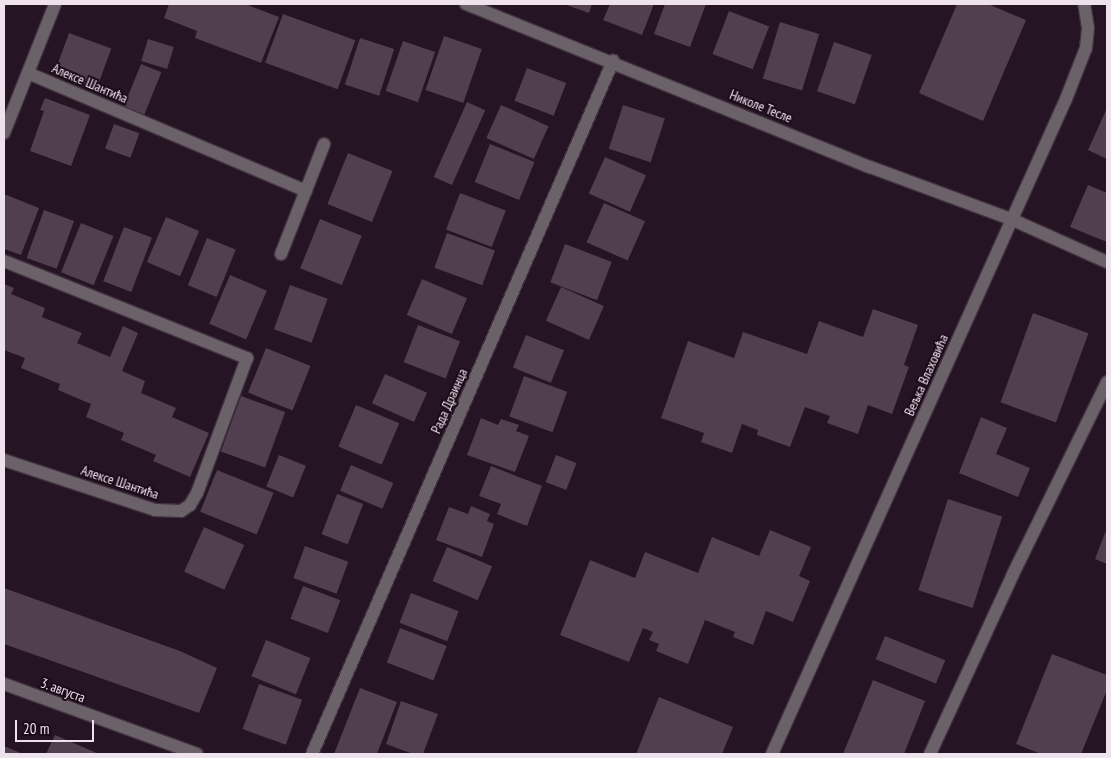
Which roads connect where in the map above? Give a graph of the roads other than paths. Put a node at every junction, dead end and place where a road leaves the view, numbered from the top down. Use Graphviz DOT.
graph roads {
  1 [pos="55,4"];
  2 [pos="466,4"];
  3 [pos="1084,4"];
  4 [pos="613,61"];
  5 [pos="28,73"];
  6 [pos="4,133"];
  7 [pos="324,144"];
  8 [pos="306,191"];
  9 [pos="1013,220"];
  10 [pos="281,254"];
  11 [pos="4,261"];
  12 [pos="1107,262"];
  13 [pos="1107,382"];
  14 [pos="4,460"];
  15 [pos="4,684"];
  16 [pos="197,754"];
  17 [pos="312,754"];
  18 [pos="772,754"];
  19 [pos="930,754"];
  1 -- 5 [label="street"];
  2 -- 4 [label="street, Николе Тесле"];
  3 -- 9 [label="street, Вељка Влаховића"];
  4 -- 9 [label="street, Николе Тесле"];
  4 -- 17 [label="street, Рада Драинца"];
  5 -- 6 [label="street"];
  5 -- 8 [label="street, Алексе Шантића"];
  7 -- 8 [label="street"];
  8 -- 10 [label="street"];
  9 -- 12 [label="street, Николе Тесле"];
  9 -- 18 [label="street, Вељка Влаховића"];
  11 -- 14 [label="street, Алексе Шантића"];
  13 -- 19 [label="street"];
  15 -- 16 [label="street, 3. августа"];
}
